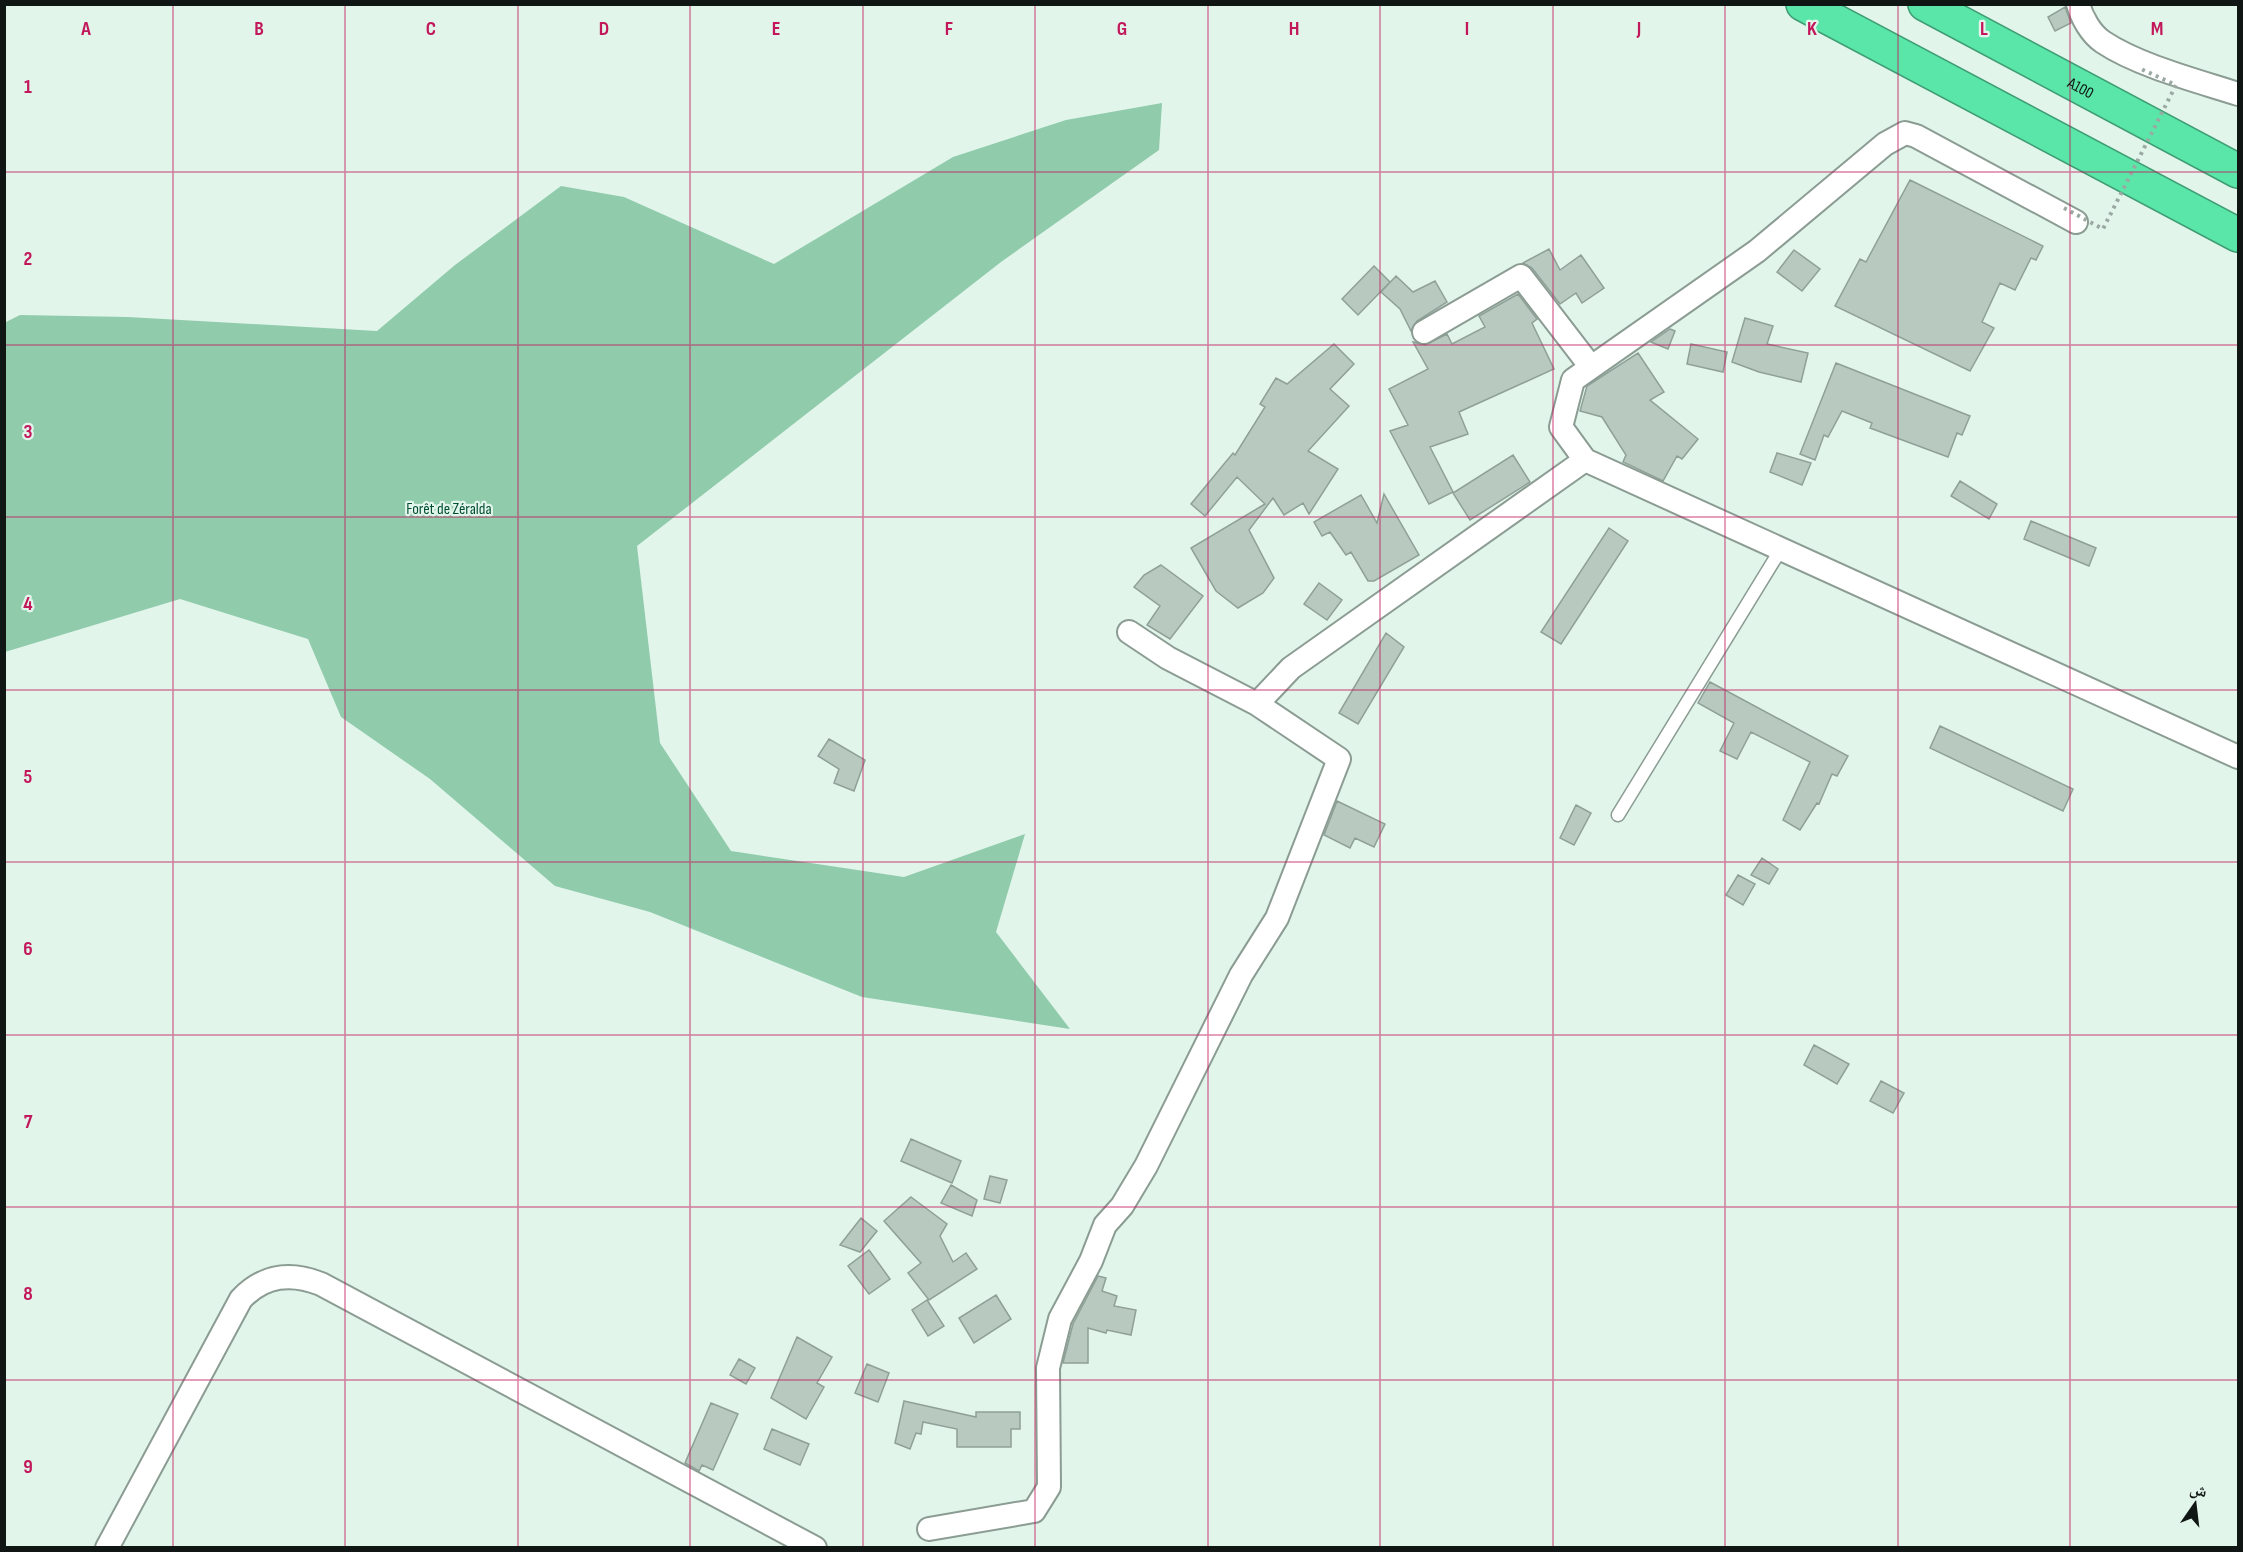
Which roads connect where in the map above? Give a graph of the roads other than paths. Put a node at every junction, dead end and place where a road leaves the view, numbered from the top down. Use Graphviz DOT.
graph roads {
  1 [pos="1803,4"];
  2 [pos="1925,4"];
  3 [pos="2078,4"];
  4 [pos="2238,94"];
  5 [pos="2238,171"];
  6 [pos="2067,214"];
  7 [pos="2238,235"];
  8 [pos="1424,332"];
  9 [pos="1591,367"];
  10 [pos="1585,460"];
  11 [pos="1781,549"];
  12 [pos="1129,632"];
  13 [pos="1257,704"];
  14 [pos="2238,757"];
  15 [pos="1618,815"];
  16 [pos="929,1529"];
  17 [pos="107,1548"];
  18 [pos="815,1548"];
  1 -- 7 [label="highway"];
  2 -- 5 [label="highway, A100 / A100"];
  3 -- 4 [label="street"];
  6 -- 9 [label="street"];
  8 -- 9 [label="street"];
  9 -- 10 [label="street"];
  10 -- 11 [label="street"];
  10 -- 13 [label="street"];
  11 -- 14 [label="street"];
  11 -- 15 [label="lane"];
  12 -- 13 [label="street"];
  13 -- 16 [label="street"];
  17 -- 18 [label="street"];
}
